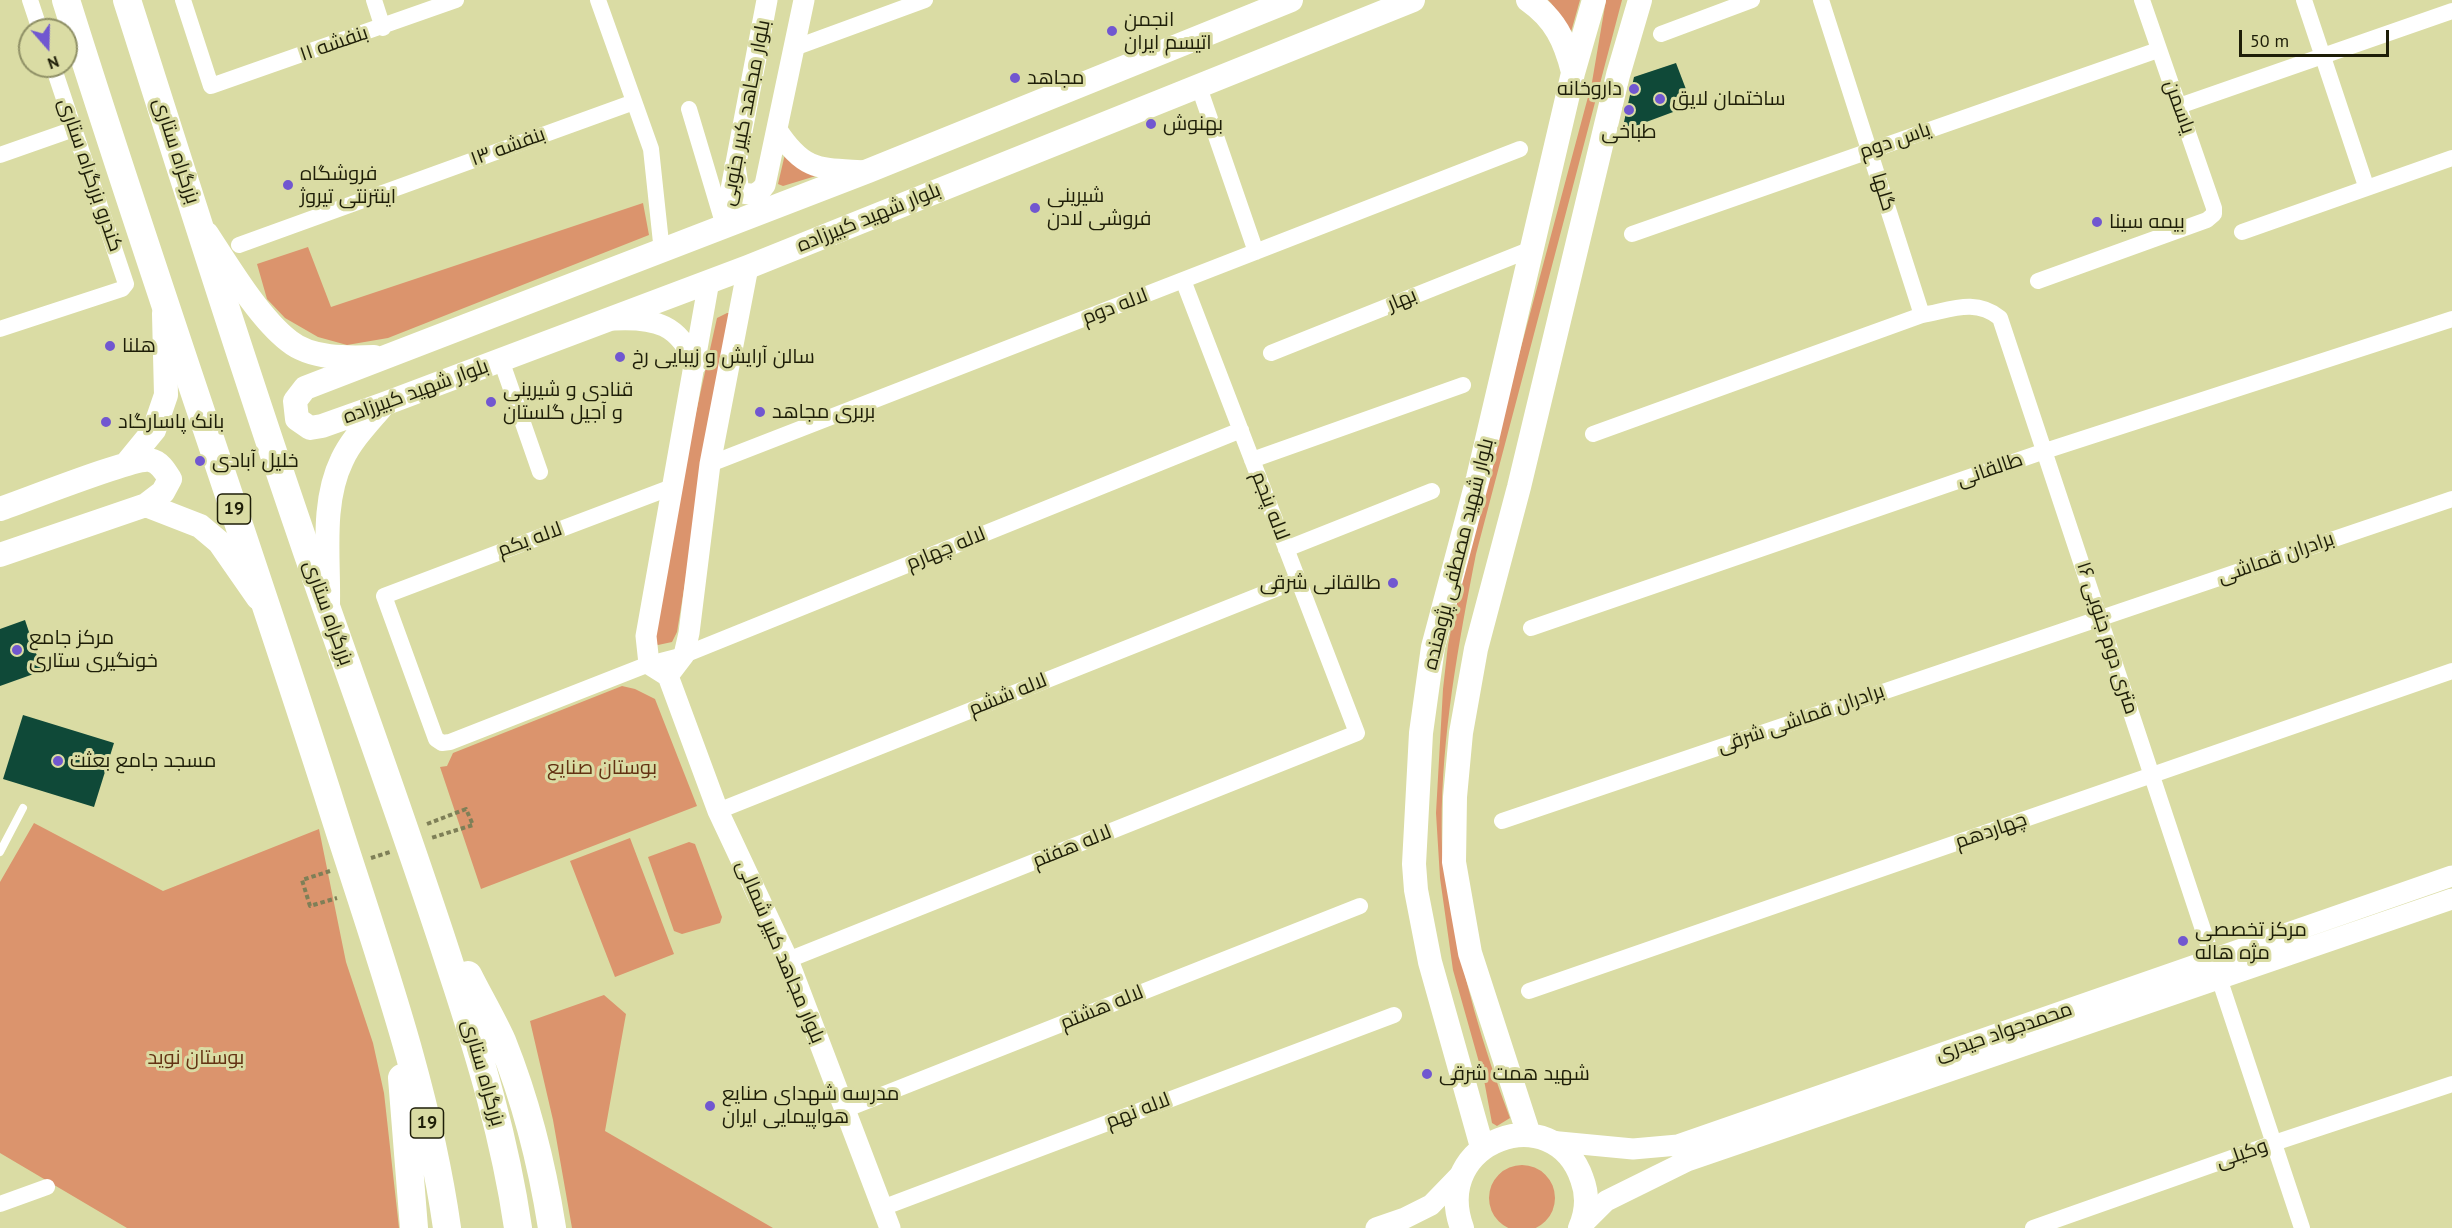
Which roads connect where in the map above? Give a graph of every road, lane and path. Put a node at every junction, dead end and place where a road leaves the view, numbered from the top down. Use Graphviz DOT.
graph roads {
  1 [pos="30,0"];
  2 [pos="66,0"];
  3 [pos="127,0"];
  4 [pos="183,0"];
  5 [pos="374,0"];
  6 [pos="456,0"];
  7 [pos="598,0"];
  8 [pos="767,0"];
  9 [pos="804,0"];
  10 [pos="925,0"];
  11 [pos="1291,0"];
  12 [pos="1413,0"];
  13 [pos="1528,0"];
  14 [pos="1594,0"];
  15 [pos="1640,0"];
  16 [pos="1752,0"];
  17 [pos="1821,0"];
  18 [pos="2142,0"];
  19 [pos="2304,0"];
  20 [pos="2452,11"];
  21 [pos="36,18"];
  22 [pos="383,28"];
  23 [pos="1661,34"];
  24 [pos="794,48"];
  25 [pos="2158,50"];
  26 [pos="2323,55"];
  27 [pos="1573,73"];
  28 [pos="56,78"];
  29 [pos="1199,87"];
  30 [pos="634,102"];
  31 [pos="2180,106"];
  32 [pos="689,109"];
  33 [pos="74,129"];
  34 [pos="777,130"];
  35 [pos="1520,149"];
  36 [pos="1870,150"];
  37 [pos="0,155"];
  38 [pos="2452,158"];
  39 [pos="735,166"];
  40 [pos="868,171"];
  41 [pos="2366,186"];
  42 [pos="198,221"];
  43 [pos="724,226"];
  44 [pos="2242,232"];
  45 [pos="1632,234"];
  46 [pos="239,245"];
  47 [pos="1534,248"];
  48 [pos="662,252"];
  49 [pos="1256,252"];
  50 [pos="748,267"];
  51 [pos="1183,280"];
  52 [pos="709,281"];
  53 [pos="2038,281"];
  54 [pos="164,306"];
  55 [pos="1922,315"];
  56 [pos="2452,319"];
  57 [pos="604,321"];
  58 [pos="0,329"];
  59 [pos="1271,353"];
  60 [pos="392,356"];
  61 [pos="501,360"];
  62 [pos="696,365"];
  63 [pos="1463,385"];
  64 [pos="384,404"];
  65 [pos="1241,430"];
  66 [pos="1593,434"];
  67 [pos="2045,451"];
  68 [pos="1252,460"];
  69 [pos="127,463"];
  70 [pos="710,464"];
  71 [pos="540,472"];
  72 [pos="672,487"];
  73 [pos="1432,491"];
  74 [pos="2452,499"];
  75 [pos="146,505"];
  76 [pos="0,509"];
  77 [pos="1286,549"];
  78 [pos="0,555"];
  79 [pos="1298,580"];
  80 [pos="328,614"];
  81 [pos="270,616"];
  82 [pos="2100,618"];
  83 [pos="1531,628"];
  84 [pos="684,655"];
  85 [pos="649,664"];
  86 [pos="2452,671"];
  87 [pos="668,676"];
  88 [pos="1357,733"];
  89 [pos="450,742"];
  90 [pos="2153,775"];
  91 [pos="22,808"];
  92 [pos="718,811"];
  93 [pos="1502,821"];
  94 [pos="473,825"];
  95 [pos="406,832"];
  96 [pos="0,852"];
  97 [pos="2452,876"];
  98 [pos="302,880"];
  99 [pos="427,893"];
  100 [pos="2452,899"];
  101 [pos="310,906"];
  102 [pos="1360,906"];
  103 [pos="788,960"];
  104 [pos="2217,968"];
  105 [pos="1529,991"];
  106 [pos="1394,1015"];
  107 [pos="399,1019"];
  108 [pos="2452,1084"];
  109 [pos="844,1110"];
  110 [pos="1539,1138"];
  111 [pos="2274,1143"];
  112 [pos="1482,1147"];
  113 [pos="1461,1174"];
  114 [pos="47,1187"];
  115 [pos="0,1204"];
  116 [pos="882,1208"];
  117 [pos="1581,1227"];
  118 [pos="414,1228"];
  119 [pos="447,1228"];
  120 [pos="518,1228"];
  121 [pos="552,1228"];
  122 [pos="890,1228"];
  123 [pos="1376,1228"];
  124 [pos="1462,1228"];
  125 [pos="2033,1228"];
  126 [pos="2302,1228"];
  1 -- 21 [label="street"];
  2 -- 54 [label="highway, 19"];
  3 -- 42 [label="highway, بزرگراه ستاری"];
  4 -- 22 [label="street, بنفشه ۱۱"];
  5 -- 22 [label="street"];
  6 -- 22 [label="street, بنفشه ۱۱"];
  7 -- 30 [label="street"];
  8 -- 39 [label="street, بلوار مجاهد کبیر جنوبی"];
  9 -- 24 [label="street, بلوار مجاهد کبیر جنوبی"];
  10 -- 24 [label="street"];
  11 -- 40 [label="main road"];
  12 -- 29 [label="main road, بلوار شهید کبیرزاده"];
  13 -- 27 [label="main road"];
  14 -- 27 [label="main road, بلوار شهید مصطفی پژوهنده"];
  15 -- 110 [label="main road, بلوار شهید مصطفی پژوهنده"];
  16 -- 23 [label="street"];
  17 -- 36 [label="street, گلها"];
  18 -- 25 [label="street, یاسمن"];
  19 -- 26 [label="street"];
  20 -- 26 [label="street"];
  24 -- 34 [label="street, بلوار مجاهد کبیر جنوبی"];
  25 -- 31 [label="street, یاسمن"];
  25 -- 36 [label="street, یاس دوم"];
  26 -- 31 [label="street"];
  26 -- 41 [label="street"];
  27 -- 47 [label="main road, بلوار شهید مصطفی پژوهنده"];
  28 -- 33 [label="street, کندرو بزرگراه ستاری"];
  29 -- 49 [label="street"];
  29 -- 50 [label="main road, بلوار شهید کبیرزاده"];
  30 -- 46 [label="street, بنفشه ۱۳"];
  30 -- 48 [label="street"];
  31 -- 53 [label="street, یاسمن"];
  32 -- 43 [label="street"];
  33 -- 37 [label="street"];
  33 -- 58 [label="street, کندرو بزرگراه ستاری"];
  34 -- 39 [label="street, بلوار مجاهد کبیر جنوبی"];
  34 -- 40 [label="street"];
  35 -- 49 [label="street, لاله دوم"];
  36 -- 45 [label="street, یاس دوم"];
  36 -- 55 [label="street, گلها"];
  38 -- 41 [label="street"];
  39 -- 43 [label="street, بلوار مجاهد کبیر جنوبی"];
  40 -- 43 [label="main road"];
  41 -- 44 [label="street"];
  42 -- 60 [label="main road"];
  42 -- 80 [label="highway, بزرگراه ستاری"];
  43 -- 48 [label="main road"];
  47 -- 59 [label="street, بهار"];
  47 -- 112 [label="main road, بلوار شهید مصطفی پژوهنده"];
  48 -- 60 [label="main road"];
  49 -- 51 [label="street, لاله دوم"];
  50 -- 52 [label="main road, بلوار شهید کبیرزاده"];
  50 -- 70 [label="street"];
  51 -- 65 [label="street, لاله پنجم"];
  51 -- 70 [label="street, لاله دوم"];
  52 -- 57 [label="main road, بلوار شهید کبیرزاده"];
  52 -- 62 [label="street"];
  54 -- 69 [label="main road"];
  54 -- 81 [label="highway, 19"];
  55 -- 66 [label="street"];
  55 -- 67 [label="street, ۱۶ متری دوم جنوبی"];
  56 -- 67 [label="street, طالقانی"];
  57 -- 61 [label="main road, بلوار شهید کبیرزاده"];
  57 -- 62 [label="street"];
  60 -- 64 [label="main road, بلوار شهید کبیرزاده"];
  61 -- 64 [label="main road, بلوار شهید کبیرزاده"];
  61 -- 71 [label="street"];
  62 -- 72 [label="street"];
  63 -- 68 [label="street"];
  64 -- 80 [label="main road"];
  65 -- 68 [label="street, لاله پنجم"];
  65 -- 84 [label="street, لاله چهارم"];
  67 -- 82 [label="street, ۱۶ متری دوم جنوبی"];
  67 -- 83 [label="street, طالقانی"];
  68 -- 77 [label="street, لاله پنجم"];
  69 -- 75 [label="main road"];
  69 -- 76 [label="main road"];
  70 -- 84 [label="street"];
  72 -- 85 [label="street"];
  72 -- 89 [label="street, لاله یکم"];
  73 -- 77 [label="street"];
  74 -- 82 [label="street, برادران قماشی"];
  75 -- 78 [label="main road"];
  75 -- 81 [label="main road"];
  77 -- 79 [label="street, لاله پنجم"];
  79 -- 88 [label="street, لاله پنجم"];
  79 -- 92 [label="street, لاله ششم"];
  80 -- 95 [label="highway, بزرگراه ستاری"];
  81 -- 107 [label="highway, 19"];
  82 -- 90 [label="street, ۱۶ متری دوم جنوبی"];
  82 -- 93 [label="street, برادران قماشی شرقی"];
  84 -- 85 [label="street, لاله چهارم"];
  84 -- 87 [label="street"];
  85 -- 87 [label="street"];
  85 -- 89 [label="street, لاله چهارم"];
  86 -- 90 [label="street, چهاردهم"];
  87 -- 92 [label="street, بلوار مجاهد کبیر شمالی"];
  88 -- 103 [label="street, لاله هفتم"];
  90 -- 104 [label="street, ۱۶ متری دوم جنوبی"];
  90 -- 105 [label="street, چهاردهم"];
  91 -- 96 [label="lane"];
  92 -- 103 [label="street, بلوار مجاهد کبیر شمالی"];
  94 -- 95 [label="path"];
  95 -- 99 [label="highway, بزرگراه ستاری"];
  97 -- 104 [label="street, محمدجواد حیدری"];
  98 -- 101 [label="path"];
  99 -- 120 [label="highway, بزرگراه ستاری"];
  99 -- 121 [label="highway"];
  100 -- 104 [label="street, محمدجواد حیدری"];
  102 -- 109 [label="street, لاله هشتم"];
  103 -- 109 [label="street, بلوار مجاهد کبیر شمالی"];
  104 -- 110 [label="street, محمدجواد حیدری"];
  104 -- 111 [label="street, ۱۶ متری دوم جنوبی"];
  104 -- 117 [label="street, محمدجواد حیدری"];
  106 -- 116 [label="street, لاله نهم"];
  107 -- 118 [label="highway"];
  107 -- 119 [label="highway, 19"];
  108 -- 111 [label="street, وکیلی"];
  109 -- 116 [label="street, بلوار مجاهد کبیر شمالی"];
  110 -- 112 [label="main road"];
  110 -- 117 [label="main road"];
  111 -- 125 [label="street, وکیلی"];
  111 -- 126 [label="street, ۱۶ متری دوم جنوبی"];
  112 -- 113 [label="main road"];
  113 -- 123 [label="street"];
  113 -- 124 [label="main road"];
  114 -- 115 [label="street"];
  116 -- 122 [label="street, بلوار مجاهد کبیر شمالی"];
}
